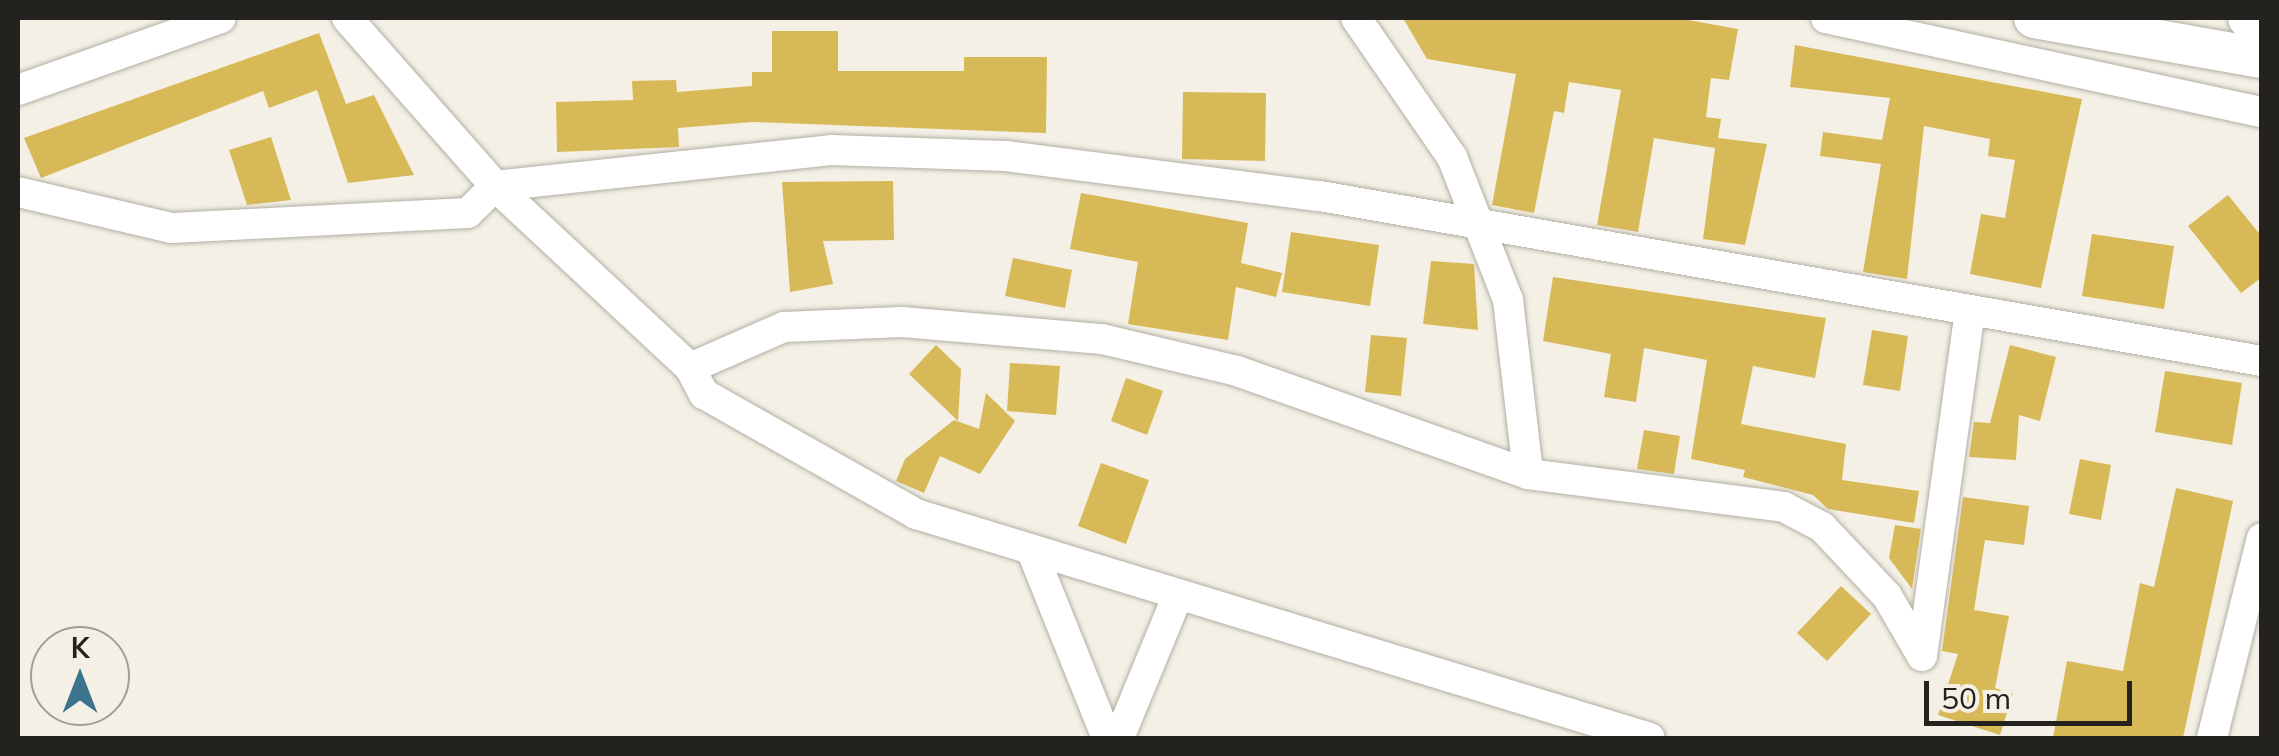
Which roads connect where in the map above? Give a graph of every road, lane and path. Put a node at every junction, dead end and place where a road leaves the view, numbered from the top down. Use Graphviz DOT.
graph roads {
  1 [pos="221,18"];
  2 [pos="347,18"];
  3 [pos="1356,18"];
  4 [pos="1826,18"];
  5 [pos="2034,18"];
  6 [pos="2248,18"];
  7 [pos="2262,20"];
  8 [pos="2262,58"];
  9 [pos="18,90"];
  10 [pos="2262,112"];
  11 [pos="495,186"];
  12 [pos="18,192"];
  13 [pos="1474,228"];
  14 [pos="1970,311"];
  15 [pos="2262,361"];
  16 [pos="690,368"];
  17 [pos="1528,474"];
  18 [pos="2262,538"];
  19 [pos="1033,554"];
  20 [pos="1176,600"];
  21 [pos="1106,738"];
  22 [pos="1120,738"];
  23 [pos="1650,738"];
  24 [pos="2212,738"];
  1 -- 9 [label="street"];
  2 -- 11 [label="street"];
  3 -- 13 [label="street"];
  4 -- 10 [label="street"];
  5 -- 8 [label="main road"];
  6 -- 7 [label="main road"];
  11 -- 12 [label="street"];
  11 -- 13 [label="street"];
  11 -- 16 [label="street"];
  13 -- 14 [label="street"];
  13 -- 17 [label="street"];
  14 -- 15 [label="street"];
  14 -- 17 [label="street"];
  16 -- 17 [label="street"];
  16 -- 19 [label="street"];
  18 -- 24 [label="street"];
  19 -- 20 [label="street"];
  19 -- 21 [label="street"];
  20 -- 22 [label="street"];
  20 -- 23 [label="street"];
}
